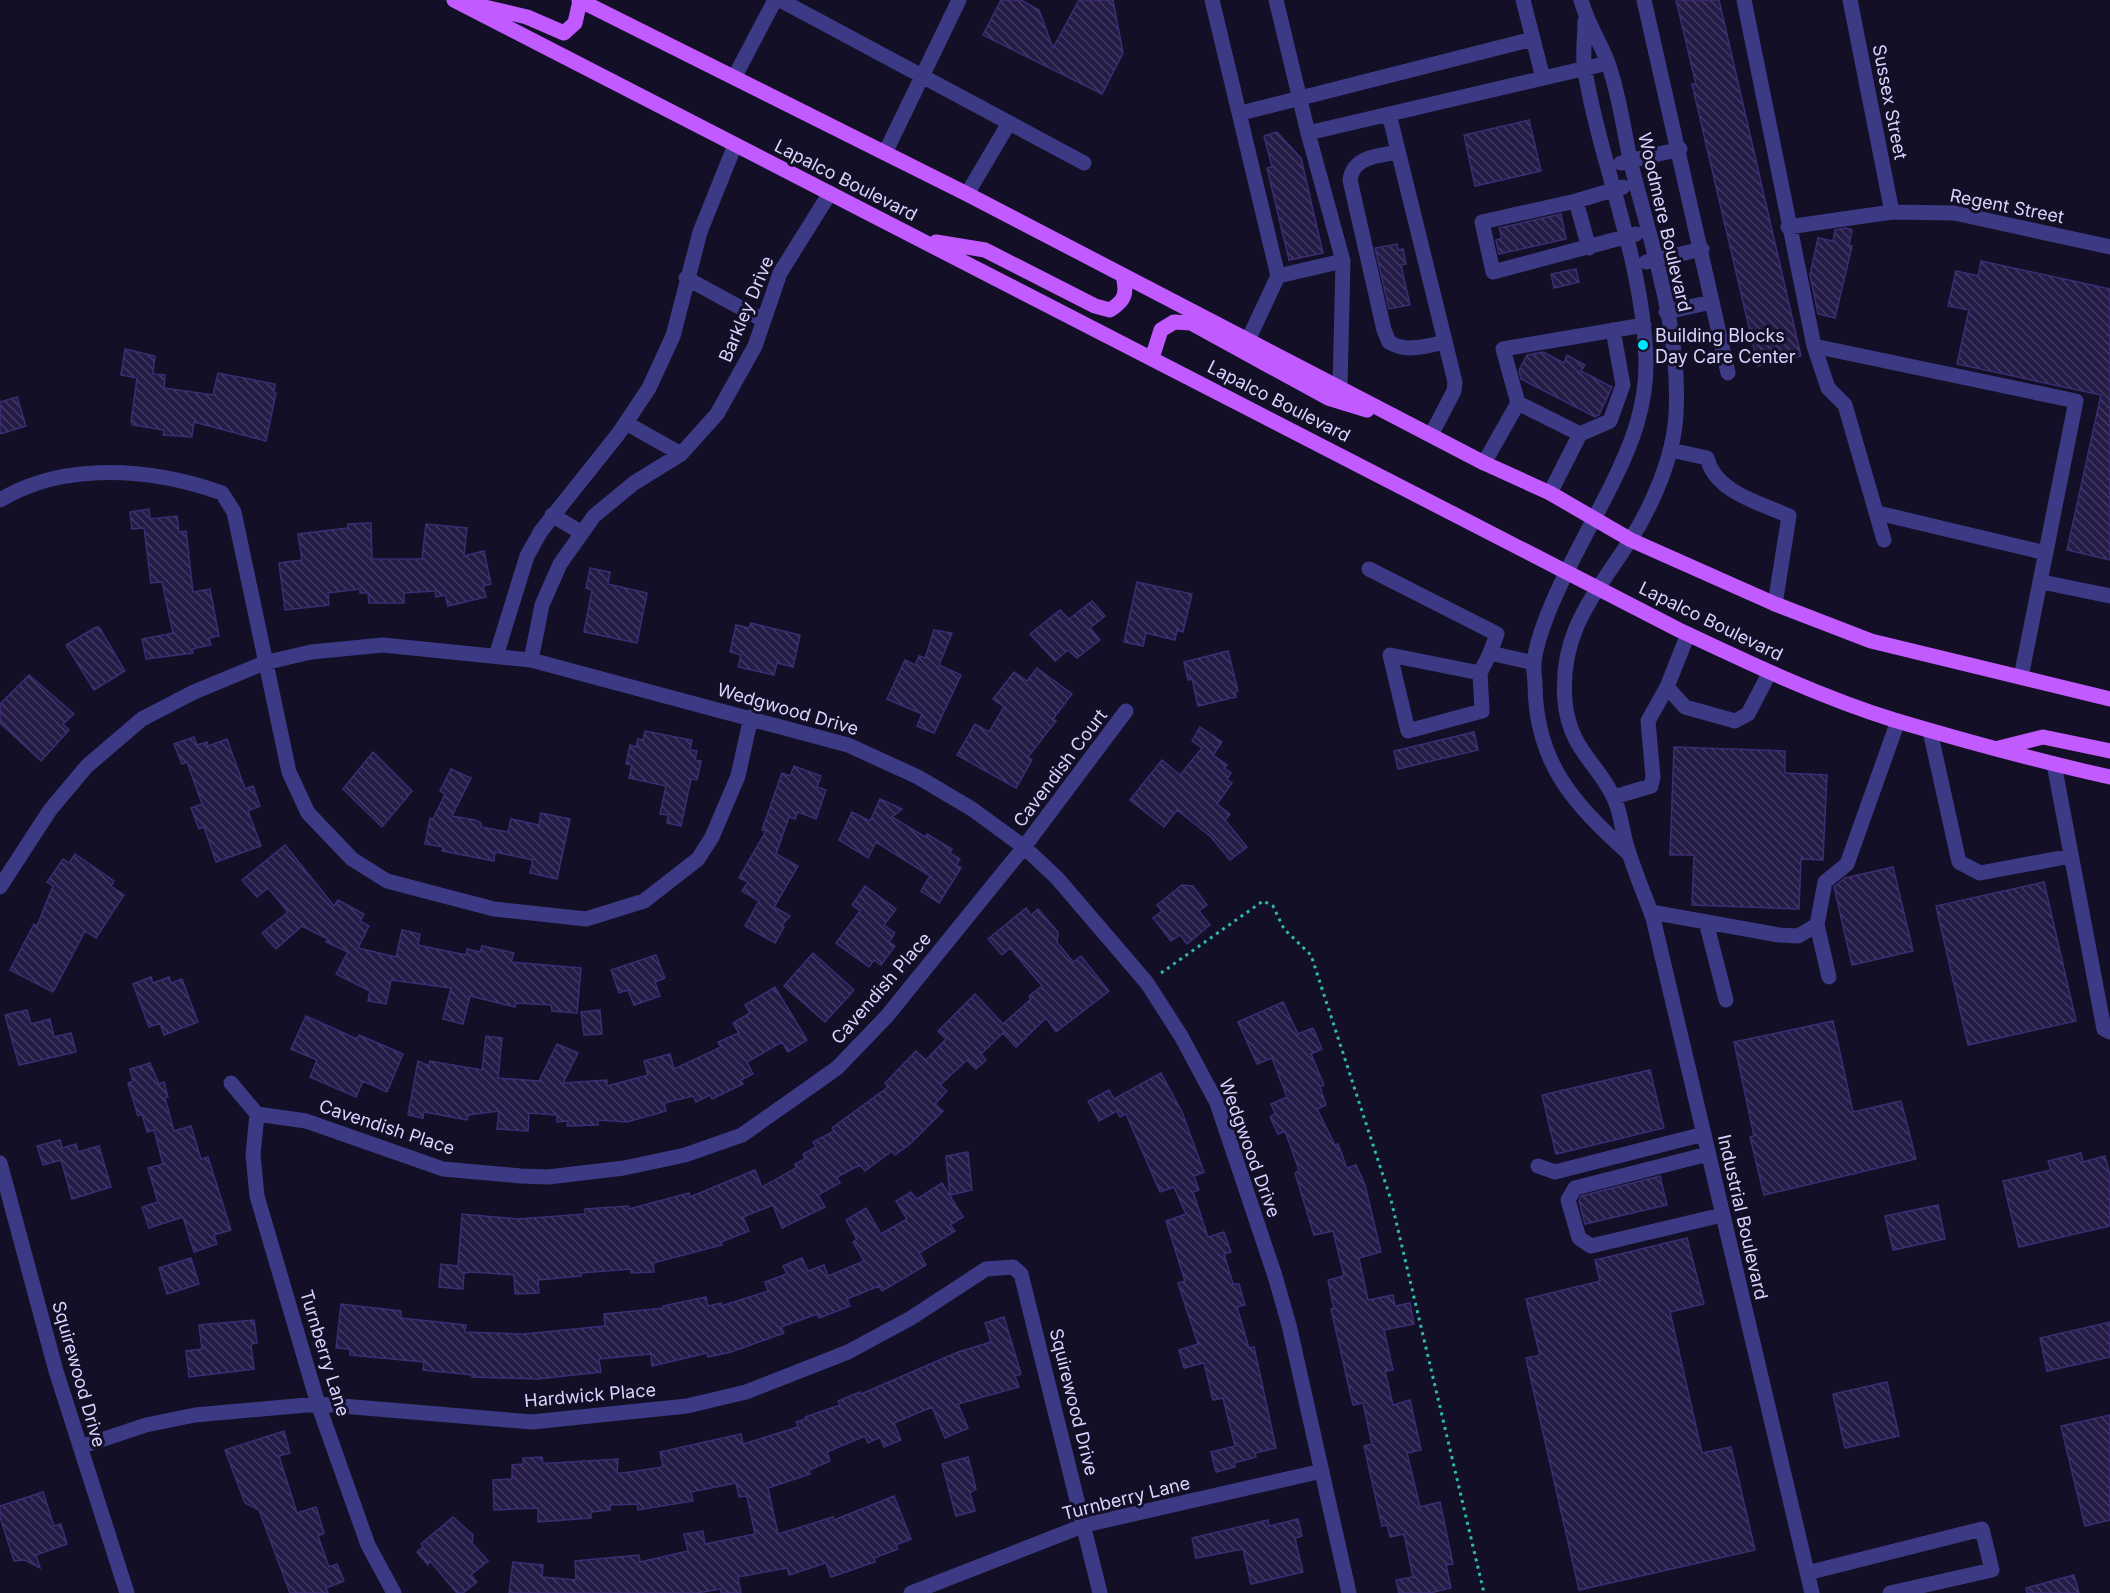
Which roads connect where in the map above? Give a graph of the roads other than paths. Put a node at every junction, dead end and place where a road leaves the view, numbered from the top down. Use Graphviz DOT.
graph roads {
  1 [pos="455,0"];
  2 [pos="579,0"];
  3 [pos="777,0"];
  4 [pos="959,0"];
  5 [pos="1212,0"];
  6 [pos="1276,0"];
  7 [pos="1523,0"];
  8 [pos="1581,0"];
  9 [pos="1644,0"];
  10 [pos="1744,0"];
  11 [pos="1850,0"];
  12 [pos="1585,18"];
  13 [pos="1533,39"];
  14 [pos="1608,63"];
  15 [pos="1584,69"];
  16 [pos="920,75"];
  17 [pos="735,76"];
  18 [pos="1543,78"];
  19 [pos="1300,97"];
  20 [pos="1241,113"];
  21 [pos="1389,114"];
  22 [pos="1009,123"];
  23 [pos="1308,133"];
  24 [pos="735,145"];
  25 [pos="1680,149"];
  26 [pos="1398,152"];
  27 [pos="885,153"];
  28 [pos="1631,161"];
  29 [pos="1084,163"];
  30 [pos="1609,166"];
  31 [pos="1636,183"];
  32 [pos="1615,191"];
  33 [pos="830,193"];
  34 [pos="967,194"];
  35 [pos="1575,201"];
  36 [pos="1892,212"];
  37 [pos="1788,227"];
  38 [pos="1647,231"];
  39 [pos="1626,236"];
  40 [pos="921,240"];
  41 [pos="2110,247"];
  42 [pos="1589,248"];
  43 [pos="1702,249"];
  44 [pos="1655,260"];
  45 [pos="1342,261"];
  46 [pos="1634,266"];
  47 [pos="1123,275"];
  48 [pos="1278,276"];
  49 [pos="686,278"];
  50 [pos="1712,302"];
  51 [pos="1666,312"];
  52 [pos="763,320"];
  53 [pos="1644,325"];
  54 [pos="1613,330"];
  55 [pos="1248,340"];
  56 [pos="1445,342"];
  57 [pos="1814,346"];
  58 [pos="1152,358"];
  59 [pos="1728,373"];
  60 [pos="1340,387"];
  61 [pos="1518,403"];
  62 [pos="1402,420"];
  63 [pos="626,423"];
  64 [pos="1580,434"];
  65 [pos="1431,435"];
  66 [pos="1671,450"];
  67 [pos="681,454"];
  68 [pos="1484,463"];
  69 [pos="1550,493"];
  70 [pos="0,500"];
  71 [pos="1878,513"];
  72 [pos="552,515"];
  73 [pos="1595,521"];
  74 [pos="582,533"];
  75 [pos="1631,540"];
  76 [pos="1884,540"];
  77 [pos="2046,553"];
  78 [pos="1369,569"];
  79 [pos="1569,572"];
  80 [pos="2042,582"];
  81 [pos="1597,587"];
  82 [pos="2110,596"];
  83 [pos="1775,604"];
  84 [pos="1688,634"];
  85 [pos="1490,653"];
  86 [pos="496,656"];
  87 [pos="531,660"];
  88 [pos="264,663"];
  89 [pos="1534,663"];
  90 [pos="1770,672"];
  91 [pos="1480,673"];
  92 [pos="2021,677"];
  93 [pos="1667,687"];
  94 [pos="2110,699"];
  95 [pos="1126,711"];
  96 [pos="751,717"];
  97 [pos="1898,721"];
  98 [pos="1930,731"];
  99 [pos="1996,749"];
  100 [pos="2110,751"];
  101 [pos="2054,764"];
  102 [pos="2110,777"];
  103 [pos="1614,797"];
  104 [pos="1024,847"];
  105 [pos="1628,853"];
  106 [pos="2071,856"];
  107 [pos="0,887"];
  108 [pos="1651,912"];
  109 [pos="1706,922"];
  110 [pos="1816,925"];
  111 [pos="1829,977"];
  112 [pos="1726,1000"];
  113 [pos="2110,1032"];
  114 [pos="231,1083"];
  115 [pos="258,1114"];
  116 [pos="1704,1134"];
  117 [pos="1708,1154"];
  118 [pos="0,1163"];
  119 [pos="1538,1166"];
  120 [pos="1722,1215"];
  121 [pos="1005,1267"];
  122 [pos="318,1404"];
  123 [pos="80,1447"];
  124 [pos="1322,1471"];
  125 [pos="1085,1526"];
  126 [pos="1807,1573"];
  127 [pos="127,1593"];
  128 [pos="394,1593"];
  129 [pos="911,1593"];
  130 [pos="1100,1593"];
  131 [pos="1349,1593"];
  132 [pos="1812,1593"];
  133 [pos="1890,1593"];
  1 -- 2 [label="main road"];
  1 -- 24 [label="main road, Lapalco Boulevard"];
  2 -- 17 [label="main road"];
  3 -- 16 [label="street"];
  3 -- 17 [label="street"];
  4 -- 16 [label="street"];
  5 -- 20 [label="street"];
  6 -- 19 [label="street"];
  7 -- 13 [label="street"];
  8 -- 12 [label="street, Woodmere Boulevard"];
  9 -- 25 [label="street"];
  10 -- 37 [label="street"];
  11 -- 36 [label="street, Sussex Street"];
  12 -- 14 [label="street, Woodmere Boulevard"];
  12 -- 15 [label="street, Woodmere Boulevard"];
  13 -- 18 [label="street"];
  13 -- 19 [label="street"];
  14 -- 15 [label="street"];
  14 -- 28 [label="street, Woodmere Boulevard"];
  15 -- 18 [label="street"];
  15 -- 30 [label="street, Woodmere Boulevard"];
  16 -- 22 [label="street"];
  16 -- 27 [label="street"];
  17 -- 27 [label="main road"];
  18 -- 21 [label="street"];
  19 -- 20 [label="street"];
  19 -- 23 [label="street"];
  20 -- 48 [label="street"];
  21 -- 23 [label="street"];
  21 -- 26 [label="street"];
  22 -- 29 [label="street"];
  22 -- 34 [label="street"];
  23 -- 45 [label="street"];
  24 -- 33 [label="main road, Lapalco Boulevard"];
  24 -- 49 [label="street"];
  25 -- 28 [label="street"];
  25 -- 43 [label="street"];
  26 -- 56 [label="street"];
  26 -- 56 [label="street"];
  27 -- 34 [label="main road"];
  28 -- 30 [label="street"];
  28 -- 31 [label="street, Woodmere Boulevard"];
  30 -- 32 [label="street, Woodmere Boulevard"];
  31 -- 32 [label="street"];
  31 -- 38 [label="street, Woodmere Boulevard"];
  32 -- 35 [label="street"];
  32 -- 39 [label="street, Woodmere Boulevard"];
  33 -- 40 [label="main road, Lapalco Boulevard"];
  33 -- 52 [label="street, Barkley Drive"];
  34 -- 47 [label="main road"];
  35 -- 42 [label="street"];
  35 -- 42 [label="street"];
  36 -- 37 [label="street, Regent Street"];
  36 -- 41 [label="street, Regent Street"];
  37 -- 57 [label="street"];
  38 -- 39 [label="street"];
  38 -- 44 [label="street, Woodmere Boulevard"];
  39 -- 42 [label="street"];
  39 -- 46 [label="street, Woodmere Boulevard"];
  40 -- 47 [label="main road"];
  40 -- 58 [label="main road, Lapalco Boulevard"];
  43 -- 44 [label="street"];
  43 -- 50 [label="street"];
  44 -- 46 [label="street"];
  44 -- 51 [label="street, Woodmere Boulevard"];
  45 -- 48 [label="street"];
  45 -- 60 [label="street"];
  46 -- 53 [label="street, Woodmere Boulevard"];
  47 -- 55 [label="main road"];
  48 -- 55 [label="street"];
  49 -- 52 [label="street"];
  49 -- 63 [label="street"];
  50 -- 51 [label="street"];
  50 -- 59 [label="street"];
  51 -- 66 [label="street, Woodmere Boulevard"];
  52 -- 67 [label="street, Barkley Drive"];
  53 -- 54 [label="street"];
  53 -- 73 [label="street, Woodmere Boulevard"];
  54 -- 61 [label="street"];
  54 -- 64 [label="street"];
  55 -- 60 [label="main road"];
  56 -- 65 [label="street"];
  57 -- 71 [label="street"];
  57 -- 77 [label="street"];
  58 -- 62 [label="main road"];
  58 -- 79 [label="main road, Lapalco Boulevard"];
  60 -- 62 [label="main road"];
  61 -- 64 [label="street"];
  61 -- 68 [label="street"];
  62 -- 65 [label="main road"];
  63 -- 67 [label="street"];
  63 -- 72 [label="street"];
  64 -- 69 [label="street"];
  65 -- 68 [label="main road"];
  66 -- 75 [label="street, Woodmere Boulevard"];
  66 -- 83 [label="street"];
  67 -- 74 [label="street, Barkley Drive"];
  68 -- 69 [label="main road"];
  69 -- 73 [label="main road"];
  70 -- 88 [label="street"];
  71 -- 76 [label="street"];
  71 -- 77 [label="street"];
  72 -- 74 [label="street"];
  72 -- 86 [label="street"];
  73 -- 75 [label="main road"];
  73 -- 79 [label="street, Industrial Boulevard"];
  74 -- 87 [label="street, Barkley Drive"];
  75 -- 81 [label="street, Industrial Boulevard"];
  75 -- 83 [label="main road"];
  77 -- 80 [label="street"];
  78 -- 85 [label="street"];
  79 -- 81 [label="main road, Lapalco Boulevard"];
  79 -- 89 [label="street, Industrial Boulevard"];
  80 -- 82 [label="street"];
  80 -- 92 [label="street"];
  81 -- 84 [label="main road, Lapalco Boulevard"];
  81 -- 103 [label="street, Industrial Boulevard"];
  83 -- 92 [label="main road"];
  84 -- 90 [label="main road, Lapalco Boulevard"];
  84 -- 93 [label="street"];
  85 -- 89 [label="street"];
  85 -- 91 [label="street"];
  86 -- 87 [label="street, Wedgwood Drive"];
  86 -- 88 [label="street, Wedgwood Drive"];
  87 -- 96 [label="street, Wedgwood Drive"];
  88 -- 96 [label="street"];
  88 -- 107 [label="street, Wedgwood Drive"];
  89 -- 105 [label="street, Industrial Boulevard"];
  90 -- 93 [label="street"];
  90 -- 97 [label="main road, Lapalco Boulevard"];
  91 -- 91 [label="street"];
  92 -- 94 [label="main road"];
  93 -- 103 [label="street"];
  95 -- 104 [label="street, Cavendish Court"];
  96 -- 104 [label="street, Wedgwood Drive"];
  97 -- 98 [label="main road, Lapalco Boulevard"];
  97 -- 110 [label="street"];
  98 -- 99 [label="main road, Lapalco Boulevard"];
  98 -- 106 [label="street"];
  99 -- 100 [label="main road"];
  99 -- 101 [label="main road, Lapalco Boulevard"];
  101 -- 102 [label="main road, Lapalco Boulevard"];
  101 -- 106 [label="street"];
  103 -- 105 [label="street, Industrial Boulevard"];
  104 -- 115 [label="street, Cavendish Place"];
  104 -- 124 [label="street, Wedgwood Drive"];
  105 -- 108 [label="street, Industrial Boulevard"];
  106 -- 113 [label="street"];
  108 -- 109 [label="street"];
  108 -- 116 [label="street, Industrial Boulevard"];
  109 -- 110 [label="street"];
  109 -- 112 [label="street"];
  110 -- 111 [label="street"];
  114 -- 115 [label="street"];
  115 -- 122 [label="street, Turnberry Lane"];
  116 -- 117 [label="street, Industrial Boulevard"];
  116 -- 119 [label="street"];
  117 -- 120 [label="street, Industrial Boulevard"];
  117 -- 120 [label="street"];
  118 -- 123 [label="street, Squirewood Drive"];
  120 -- 126 [label="street, Industrial Boulevard"];
  121 -- 122 [label="street, Hardwick Place"];
  121 -- 125 [label="street, Squirewood Drive"];
  122 -- 123 [label="street, Hardwick Place"];
  122 -- 128 [label="street, Turnberry Lane"];
  123 -- 127 [label="street, Squirewood Drive"];
  124 -- 125 [label="street, Turnberry Lane"];
  124 -- 131 [label="street, Wedgwood Drive"];
  125 -- 129 [label="street, Turnberry Lane"];
  125 -- 130 [label="street, Squirewood Drive"];
  126 -- 132 [label="street, Industrial Boulevard"];
  126 -- 133 [label="street"];
}
